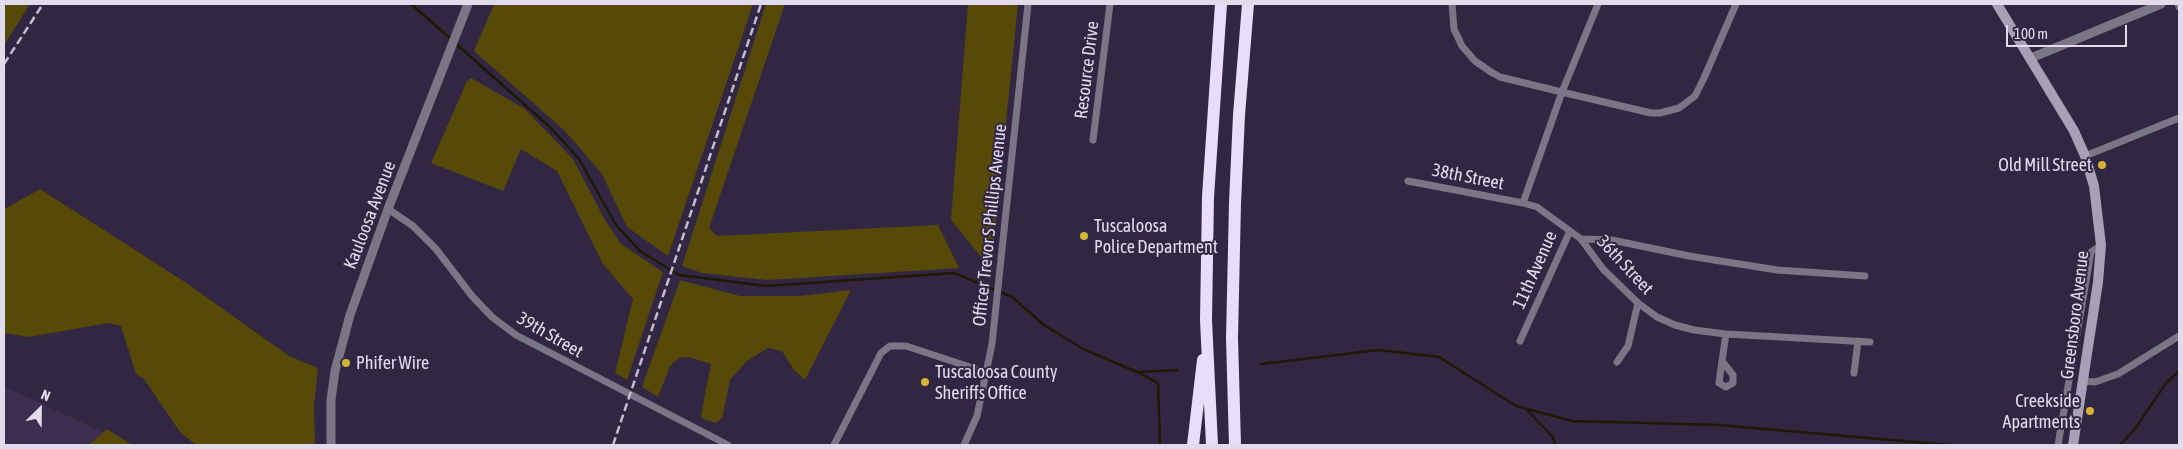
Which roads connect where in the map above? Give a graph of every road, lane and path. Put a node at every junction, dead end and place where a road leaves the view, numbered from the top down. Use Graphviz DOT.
graph roads {
  1 [pos="468,4"];
  2 [pos="1028,4"];
  3 [pos="1110,4"];
  4 [pos="1221,4"];
  5 [pos="1248,4"];
  6 [pos="1452,4"];
  7 [pos="1598,4"];
  8 [pos="1736,4"];
  9 [pos="1997,4"];
  10 [pos="2161,4"];
  11 [pos="2031,58"];
  12 [pos="1562,92"];
  13 [pos="2179,118"];
  14 [pos="1093,140"];
  15 [pos="2085,156"];
  16 [pos="1408,181"];
  17 [pos="1523,202"];
  18 [pos="388,210"];
  19 [pos="1570,231"];
  20 [pos="1581,240"];
  21 [pos="2101,244"];
  22 [pos="1864,276"];
  23 [pos="1638,303"];
  24 [pos="1206,320"];
  25 [pos="1726,334"];
  26 [pos="2179,336"];
  27 [pos="1520,341"];
  28 [pos="1858,341"];
  29 [pos="1870,342"];
  30 [pos="1722,361"];
  31 [pos="1617,362"];
  32 [pos="1854,373"];
  33 [pos="986,375"];
  34 [pos="2083,381"];
  35 [pos="331,445"];
  36 [pos="728,445"];
  37 [pos="834,445"];
  38 [pos="964,445"];
  39 [pos="1193,445"];
  40 [pos="1212,445"];
  41 [pos="1235,445"];
  42 [pos="2058,445"];
  43 [pos="2072,445"];
  1 -- 18 [label="street, Kauloosa Avenue"];
  2 -- 33 [label="street, Officer Trevor S Phillips Avenue"];
  3 -- 14 [label="street, Resource Drive"];
  4 -- 24 [label="highway"];
  5 -- 41 [label="highway"];
  6 -- 12 [label="street"];
  7 -- 12 [label="street"];
  8 -- 12 [label="street"];
  9 -- 11 [label="main road, Greensboro Avenue"];
  10 -- 11 [label="street"];
  11 -- 15 [label="main road, Greensboro Avenue"];
  12 -- 17 [label="street"];
  13 -- 15 [label="street"];
  15 -- 21 [label="main road, Greensboro Avenue"];
  16 -- 17 [label="street, 38th Street"];
  17 -- 19 [label="street, 11th Avenue"];
  18 -- 35 [label="street, Kauloosa Avenue"];
  18 -- 36 [label="street, 39th Street"];
  19 -- 20 [label="street"];
  19 -- 27 [label="street, 11th Avenue"];
  20 -- 22 [label="street, 36th Street"];
  20 -- 23 [label="street, 36th Street"];
  21 -- 34 [label="main road, Greensboro Avenue"];
  21 -- 42 [label="street"];
  23 -- 25 [label="street, 36th Street"];
  23 -- 31 [label="street"];
  24 -- 39 [label="highway"];
  24 -- 40 [label="highway"];
  25 -- 28 [label="street, 36th Street"];
  25 -- 30 [label="street"];
  26 -- 34 [label="street"];
  28 -- 29 [label="street, 36th Street"];
  28 -- 32 [label="street"];
  33 -- 37 [label="street"];
  33 -- 38 [label="street, Officer Trevor S Phillips Avenue"];
  34 -- 43 [label="main road, Greensboro Avenue"];
}
